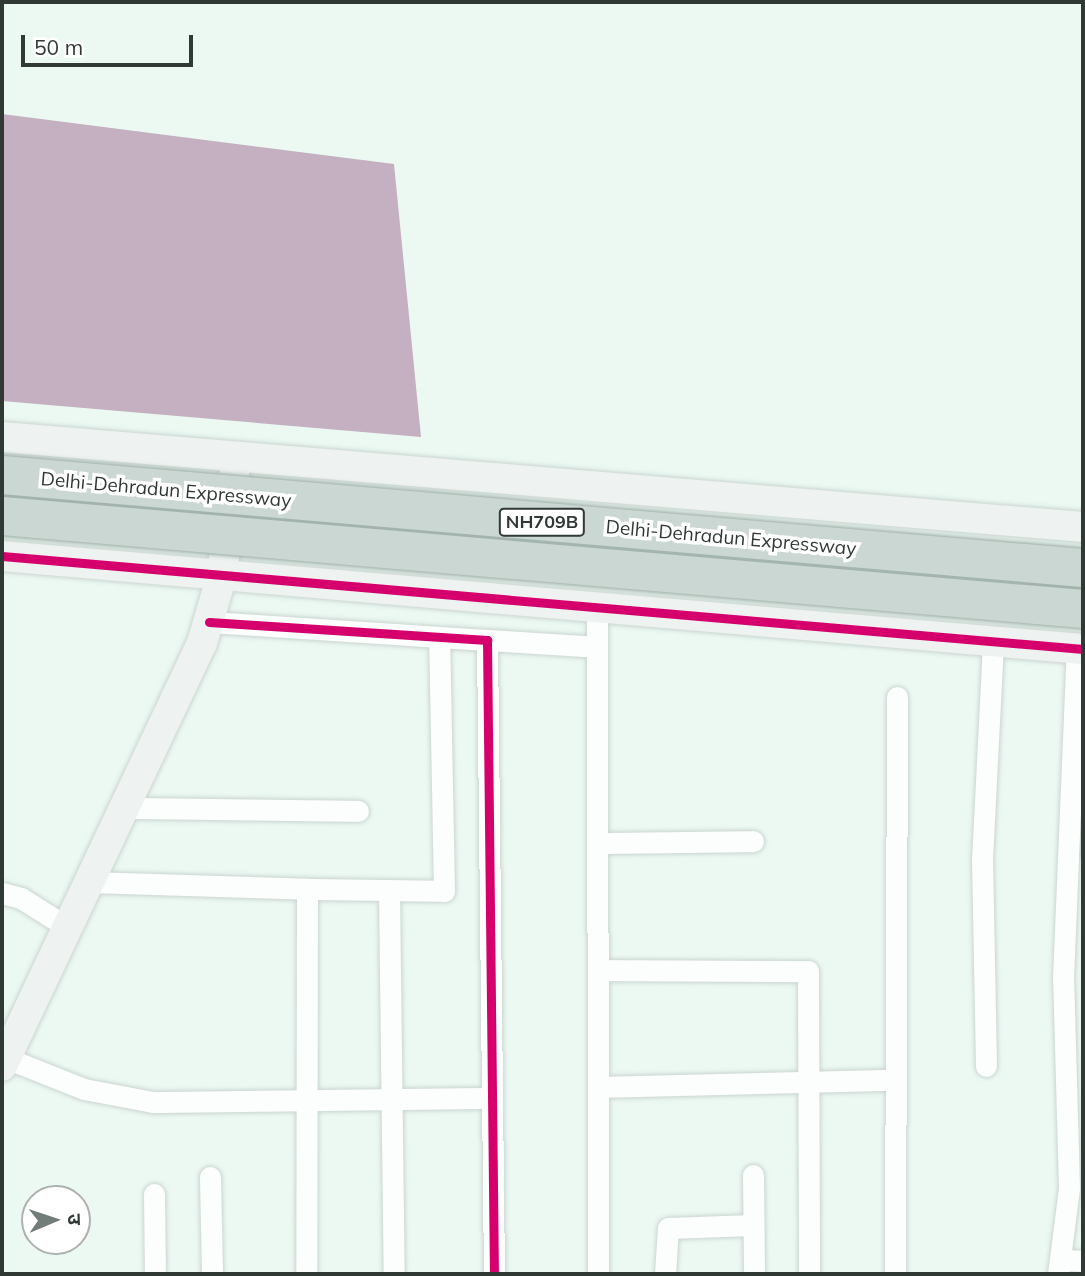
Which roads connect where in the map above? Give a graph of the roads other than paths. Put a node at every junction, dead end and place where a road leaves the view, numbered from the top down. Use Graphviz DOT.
graph roads {
  1 [pos="2,437"];
  2 [pos="236,457"];
  3 [pos="2,475"];
  4 [pos="2,516"];
  5 [pos="1083,527"];
  6 [pos="2,556"];
  7 [pos="1083,568"];
  8 [pos="216,602"];
  9 [pos="597,608"];
  10 [pos="1083,609"];
  11 [pos="439,637"];
  12 [pos="487,640"];
  13 [pos="597,647"];
  14 [pos="1079,656"];
  15 [pos="992,661"];
  16 [pos="897,697"];
  17 [pos="126,807"];
  18 [pos="358,811"];
  19 [pos="754,841"];
  20 [pos="598,843"];
  21 [pos="89,882"];
  22 [pos="307,889"];
  23 [pos="389,890"];
  24 [pos="2,893"];
  25 [pos="67,927"];
  26 [pos="598,970"];
  27 [pos="4,1062"];
  28 [pos="986,1066"];
  29 [pos="892,1080"];
  30 [pos="810,1083"];
  31 [pos="598,1087"];
  32 [pos="491,1098"];
  33 [pos="392,1100"];
  34 [pos="304,1102"];
  35 [pos="753,1175"];
  36 [pos="210,1177"];
  37 [pos="154,1194"];
  38 [pos="753,1225"];
  39 [pos="1083,1261"];
  40 [pos="1059,1267"];
  41 [pos="155,1274"];
  42 [pos="212,1274"];
  43 [pos="306,1274"];
  44 [pos="394,1274"];
  45 [pos="494,1274"];
  46 [pos="598,1274"];
  47 [pos="665,1274"];
  48 [pos="754,1274"];
  49 [pos="809,1274"];
  50 [pos="895,1274"];
  1 -- 2 [label="street"];
  2 -- 5 [label="street"];
  2 -- 8 [label="street"];
  3 -- 7 [label="highway, Delhi-Dehradun Expressway / NH709B, bridge"];
  4 -- 10 [label="highway, NH709B, bridge"];
  6 -- 8 [label="street"];
  8 -- 9 [label="street"];
  8 -- 11 [label="street"];
  8 -- 17 [label="street"];
  9 -- 13 [label="street"];
  9 -- 15 [label="street"];
  11 -- 12 [label="street"];
  11 -- 23 [label="street"];
  12 -- 13 [label="street"];
  12 -- 32 [label="street"];
  13 -- 20 [label="street"];
  14 -- 15 [label="street"];
  14 -- 40 [label="street"];
  15 -- 28 [label="street"];
  16 -- 29 [label="street"];
  17 -- 18 [label="street"];
  17 -- 21 [label="street"];
  19 -- 20 [label="street"];
  20 -- 26 [label="street"];
  21 -- 22 [label="street"];
  21 -- 25 [label="street"];
  22 -- 23 [label="street"];
  22 -- 34 [label="street"];
  23 -- 33 [label="street"];
  24 -- 25 [label="street"];
  25 -- 27 [label="street"];
  26 -- 30 [label="street"];
  26 -- 31 [label="street"];
  27 -- 34 [label="street"];
  29 -- 30 [label="street"];
  29 -- 50 [label="street"];
  30 -- 31 [label="street"];
  30 -- 49 [label="street"];
  31 -- 46 [label="street"];
  32 -- 33 [label="street"];
  32 -- 45 [label="street"];
  33 -- 34 [label="street"];
  33 -- 44 [label="street"];
  34 -- 43 [label="street"];
  35 -- 38 [label="street"];
  36 -- 42 [label="street"];
  37 -- 41 [label="street"];
  38 -- 47 [label="street"];
  38 -- 48 [label="street"];
  39 -- 40 [label="street"];
}
